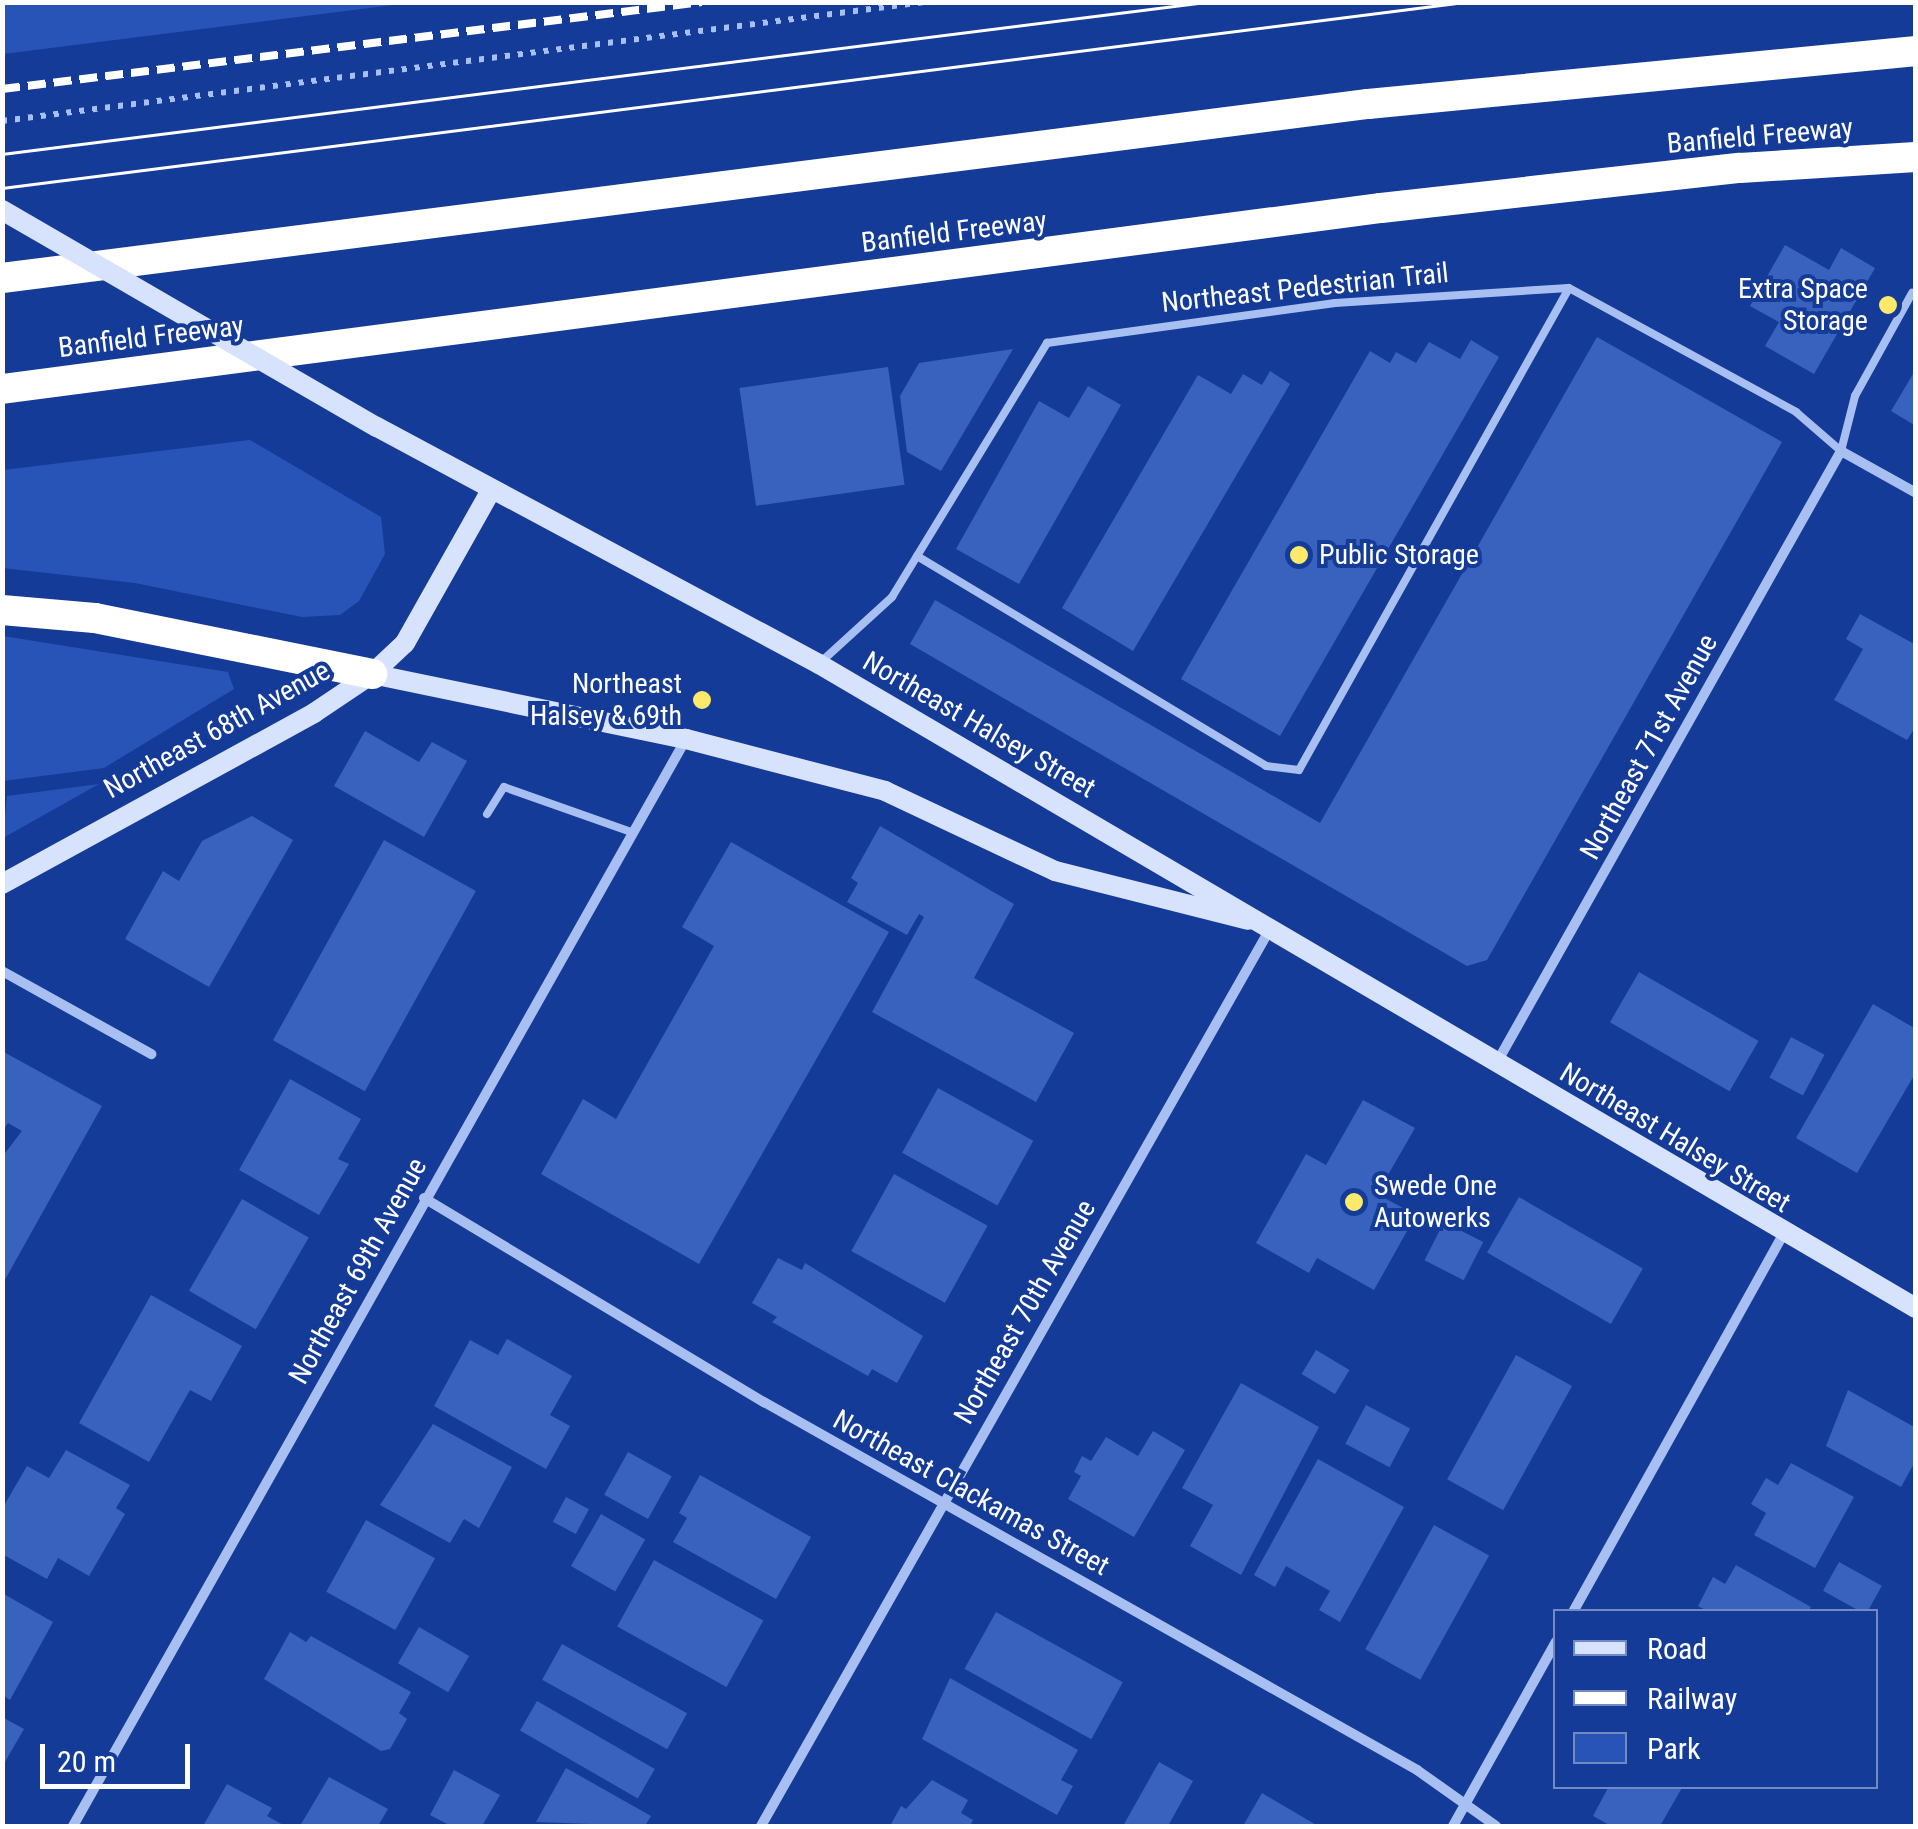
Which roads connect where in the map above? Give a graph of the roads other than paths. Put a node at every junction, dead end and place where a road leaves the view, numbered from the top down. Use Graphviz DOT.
graph roads {
  1 [pos="1916,51"];
  2 [pos="1916,156"];
  3 [pos="2,210"];
  4 [pos="2,278"];
  5 [pos="1569,288"];
  6 [pos="1912,293"];
  7 [pos="2,389"];
  8 [pos="1841,451"];
  9 [pos="490,492"];
  10 [pos="1916,493"];
  11 [pos="917,556"];
  12 [pos="2,610"];
  13 [pos="819,664"];
  14 [pos="372,674"];
  15 [pos="686,739"];
  16 [pos="487,814"];
  17 [pos="632,832"];
  18 [pos="2,884"];
  19 [pos="1271,926"];
  20 [pos="2,971"];
  21 [pos="151,1054"];
  22 [pos="1496,1064"];
  23 [pos="424,1198"];
  24 [pos="1783,1234"];
  25 [pos="1916,1308"];
  26 [pos="942,1503"];
  27 [pos="1574,1609"];
  28 [pos="1553,1647"];
  29 [pos="1465,1804"];
  30 [pos="73,1826"];
  31 [pos="761,1826"];
  32 [pos="1453,1826"];
  33 [pos="1496,1826"];
  1 -- 4 [label="highway"];
  2 -- 7 [label="highway, Banfield Freeway"];
  3 -- 9 [label="main road, Northeast Halsey Street, bridge"];
  5 -- 8 [label="lane"];
  5 -- 11 [label="lane, Northeast Pedestrian Trail"];
  5 -- 11 [label="lane"];
  6 -- 8 [label="lane"];
  8 -- 10 [label="street"];
  8 -- 22 [label="street, Northeast 71st Avenue"];
  9 -- 13 [label="main road, Northeast Halsey Street"];
  9 -- 14 [label="main road, Northeast 68th Avenue"];
  11 -- 13 [label="lane"];
  12 -- 14 [label="highway"];
  13 -- 19 [label="main road, Northeast Halsey Street"];
  14 -- 15 [label="main road"];
  14 -- 18 [label="main road, Northeast 68th Avenue"];
  15 -- 17 [label="street, Northeast 69th Avenue"];
  15 -- 19 [label="main road"];
  16 -- 17 [label="lane"];
  17 -- 23 [label="street, Northeast 69th Avenue"];
  19 -- 22 [label="main road, Northeast Halsey Street"];
  19 -- 26 [label="street, Northeast 70th Avenue"];
  20 -- 21 [label="street"];
  22 -- 24 [label="main road, Northeast Halsey Street"];
  23 -- 26 [label="street, Northeast Clackamas Street"];
  23 -- 30 [label="street, Northeast 69th Avenue"];
  24 -- 25 [label="main road, Northeast Halsey Street"];
  24 -- 27 [label="street"];
  26 -- 29 [label="street, Northeast Clackamas Street"];
  26 -- 31 [label="street, Northeast 70th Avenue"];
  28 -- 29 [label="street"];
  29 -- 32 [label="street"];
  29 -- 33 [label="street, Northeast Clackamas Street"];
}
